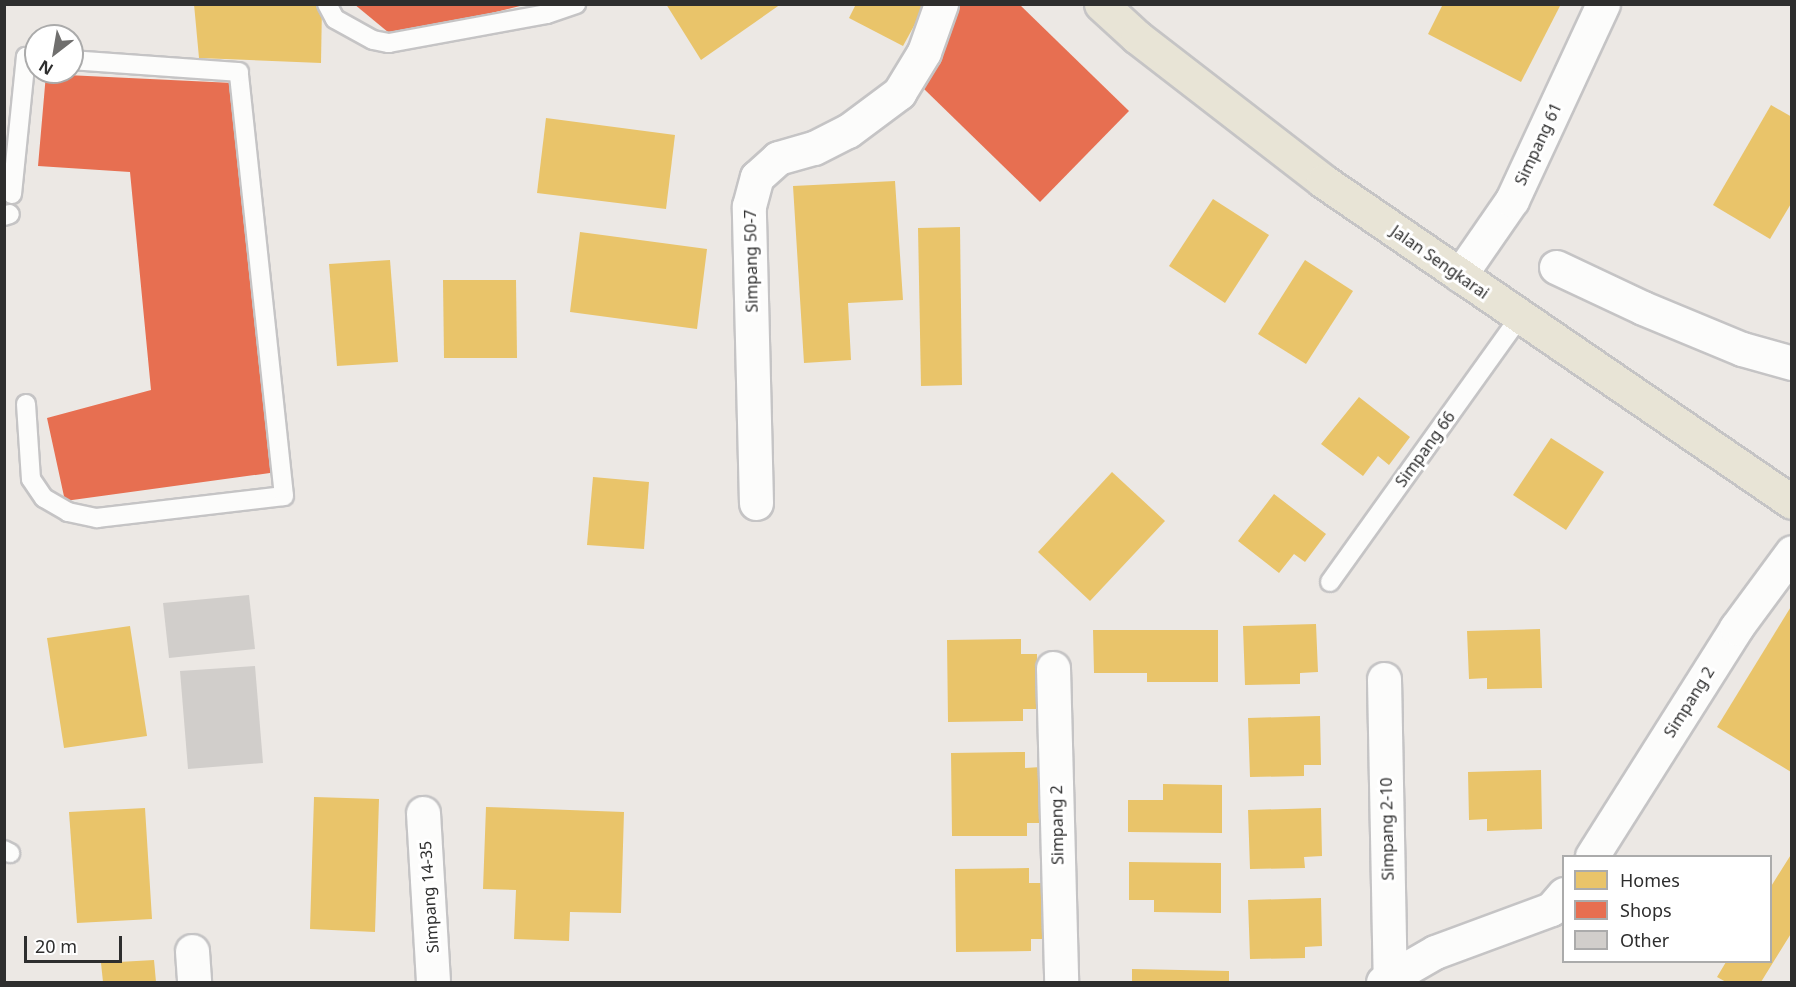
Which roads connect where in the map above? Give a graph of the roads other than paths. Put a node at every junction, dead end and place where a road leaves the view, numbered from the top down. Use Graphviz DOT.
graph roads {
  1 [pos="327,4"];
  2 [pos="576,4"];
  3 [pos="941,4"];
  4 [pos="1101,4"];
  5 [pos="1603,4"];
  6 [pos="84,61"];
  7 [pos="24,77"];
  8 [pos="12,194"];
  9 [pos="1556,267"];
  10 [pos="1460,275"];
  11 [pos="1520,317"];
  12 [pos="1791,363"];
  13 [pos="26,404"];
  14 [pos="1791,502"];
  15 [pos="756,503"];
  16 [pos="1791,552"];
  17 [pos="1330,582"];
  18 [pos="1053,668"];
  19 [pos="1384,679"];
  20 [pos="423,813"];
  21 [pos="1593,855"];
  22 [pos="1562,895"];
  23 [pos="1387,980"];
  24 [pos="434,982"];
  25 [pos="1061,982"];
  1 -- 2 [label="lane"];
  3 -- 15 [label="street, Simpang 50-7"];
  4 -- 10 [label="main road, Jalan Sengkarai"];
  5 -- 10 [label="street, Simpang 61"];
  6 -- 13 [label="lane"];
  7 -- 8 [label="lane"];
  9 -- 12 [label="street"];
  10 -- 11 [label="main road, Jalan Sengkarai"];
  11 -- 14 [label="main road, Jalan Sengkarai"];
  11 -- 17 [label="lane, Simpang 66"];
  16 -- 21 [label="street, Simpang 2"];
  18 -- 25 [label="street, Simpang 2"];
  19 -- 23 [label="street, Simpang 2-10"];
  20 -- 24 [label="street, Simpang 14-35"];
  22 -- 23 [label="street"];
}
